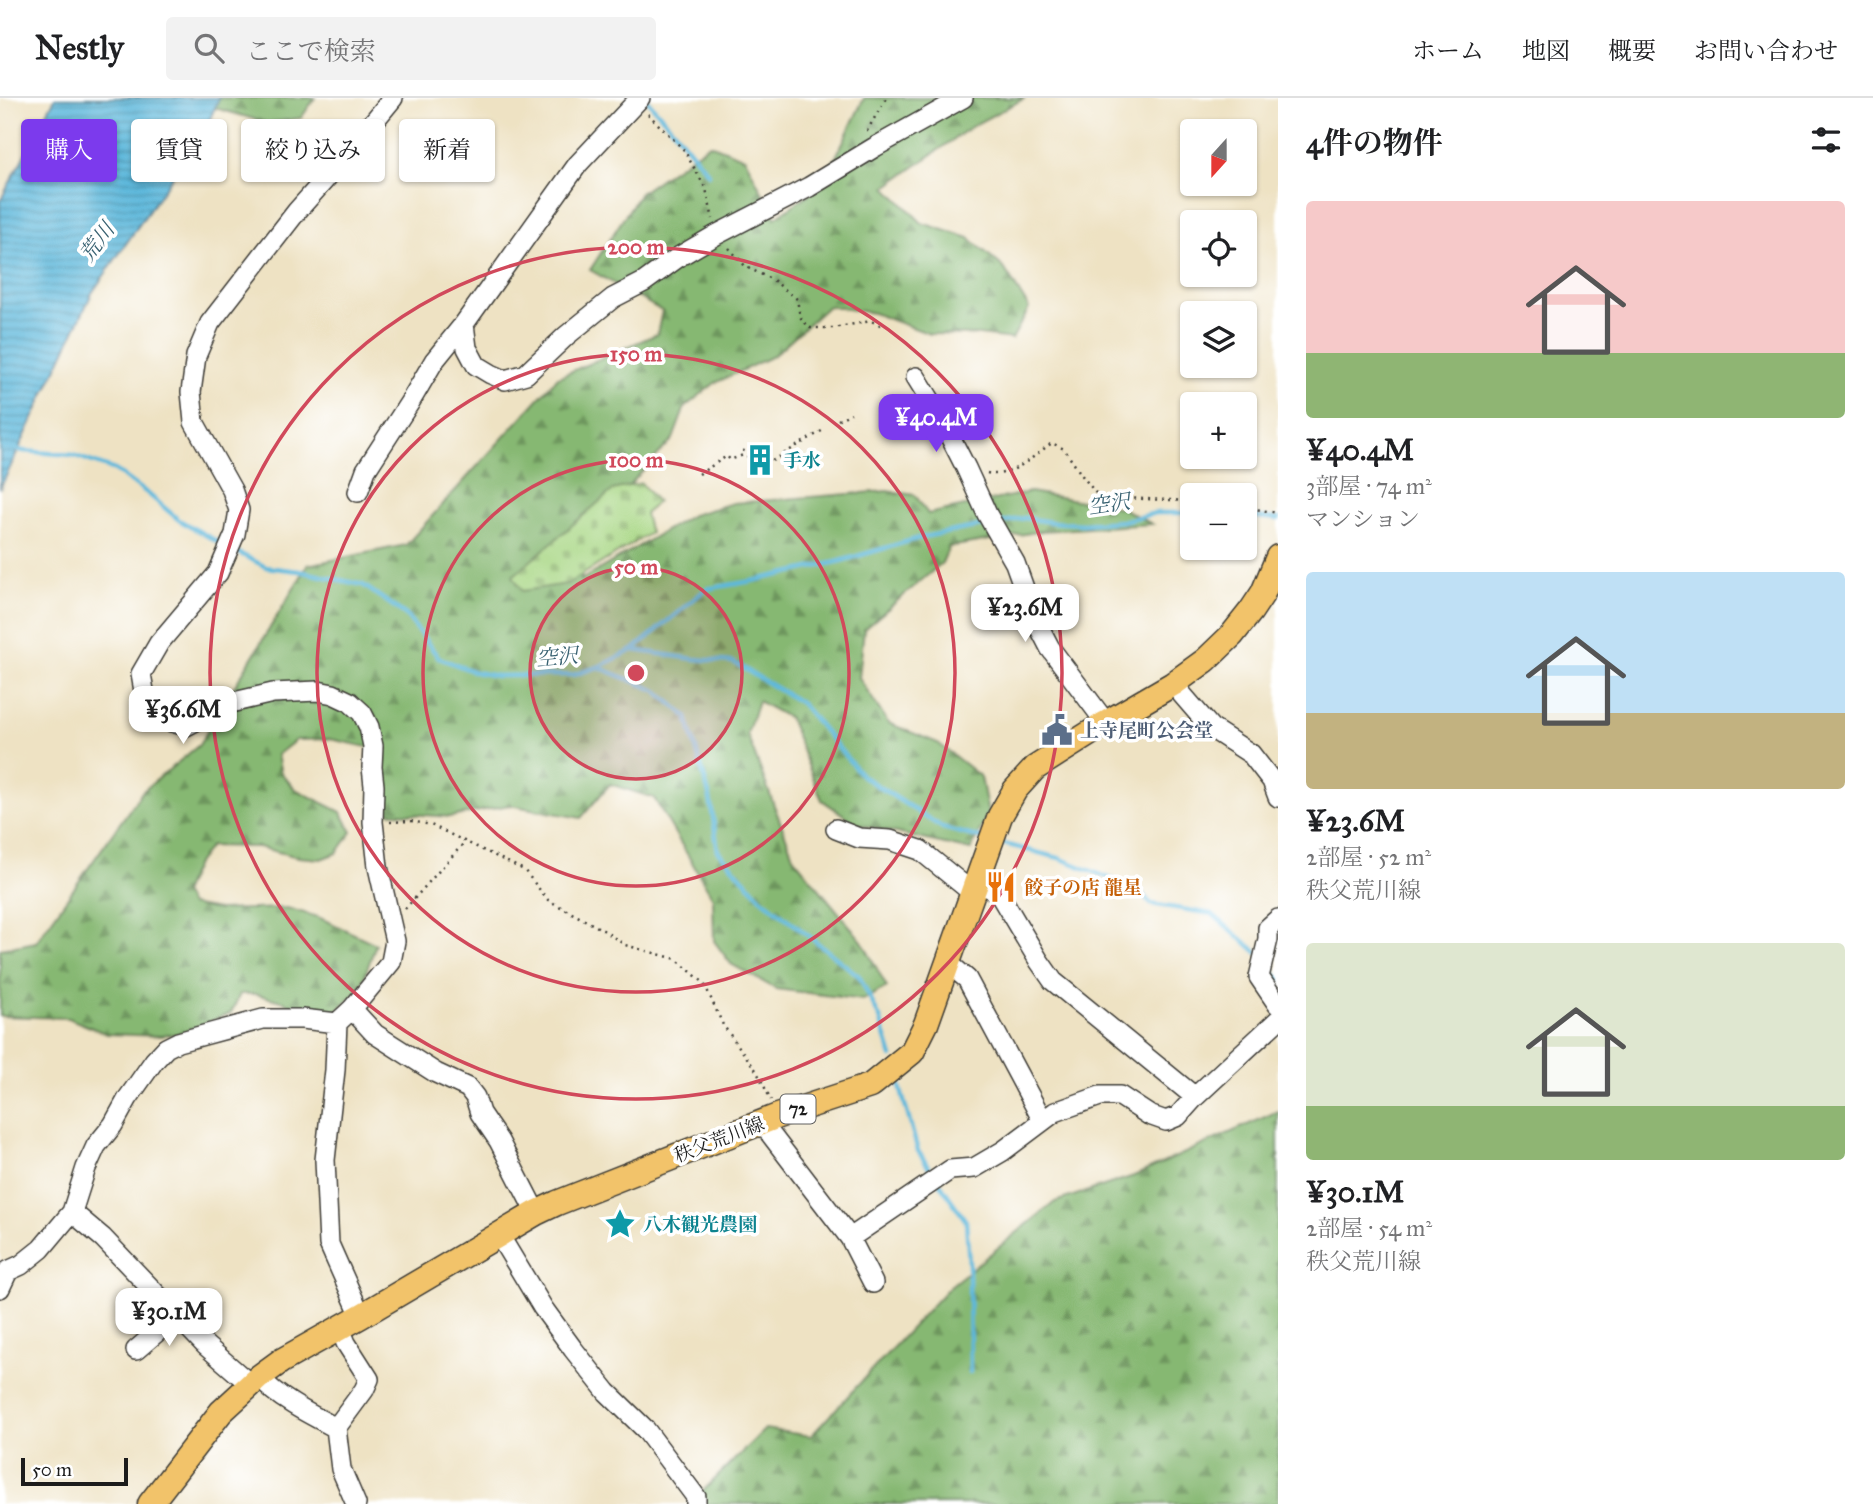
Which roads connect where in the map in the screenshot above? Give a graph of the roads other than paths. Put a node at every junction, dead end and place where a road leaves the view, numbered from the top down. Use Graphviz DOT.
graph roads {
  1 [pos="393,98"];
  2 [pos="963,98"];
  3 [pos="638,100"];
  4 [pos="464,324"];
  5 [pos="916,377"];
  6 [pos="358,492"];
  7 [pos="1278,557"];
  8 [pos="1172,684"];
  9 [pos="1105,723"];
  10 [pos="1278,797"];
  11 [pos="835,829"];
  12 [pos="975,888"];
  13 [pos="1278,919"];
  14 [pos="947,961"];
  15 [pos="1278,1004"];
  16 [pos="352,1009"];
  17 [pos="1278,1020"];
  18 [pos="337,1023"];
  19 [pos="1195,1097"];
  20 [pos="770,1119"];
  21 [pos="1043,1121"];
  22 [pos="72,1212"];
  23 [pos="536,1213"];
  24 [pos="499,1235"];
  25 [pos="850,1238"];
  26 [pos="873,1283"];
  27 [pos="1,1286"];
  28 [pos="177,1315"];
  29 [pos="350,1322"];
  30 [pos="136,1350"];
  31 [pos="255,1381"];
  32 [pos="336,1428"];
  33 [pos="150,1504"];
  34 [pos="356,1504"];
  35 [pos="696,1504"];
  1 -- 16 [label="street"];
  2 -- 4 [label="street"];
  3 -- 4 [label="street"];
  4 -- 6 [label="street"];
  5 -- 9 [label="street"];
  7 -- 8 [label="main road, 秩父荒川線 / 72"];
  8 -- 9 [label="main road, 秩父荒川線 / 72"];
  8 -- 10 [label="street"];
  9 -- 12 [label="main road, 秩父荒川線 / 72"];
  11 -- 12 [label="street"];
  12 -- 14 [label="main road, 秩父荒川線 / 72"];
  12 -- 19 [label="street"];
  13 -- 15 [label="street"];
  14 -- 20 [label="main road, 秩父荒川線 / 72"];
  14 -- 21 [label="street"];
  16 -- 18 [label="street"];
  16 -- 23 [label="street"];
  17 -- 19 [label="street"];
  18 -- 22 [label="street"];
  18 -- 29 [label="street"];
  19 -- 21 [label="street"];
  20 -- 23 [label="main road, 秩父荒川線 / 72"];
  20 -- 25 [label="street"];
  21 -- 25 [label="street"];
  22 -- 27 [label="street"];
  22 -- 28 [label="street"];
  23 -- 24 [label="main road, 秩父荒川線 / 72"];
  24 -- 29 [label="main road, 秩父荒川線 / 72"];
  24 -- 35 [label="street"];
  25 -- 26 [label="street"];
  28 -- 30 [label="street"];
  28 -- 31 [label="street"];
  29 -- 31 [label="main road, 秩父荒川線 / 72"];
  29 -- 32 [label="street"];
  31 -- 32 [label="street"];
  31 -- 33 [label="main road, 秩父荒川線 / 72"];
  32 -- 34 [label="street"];
}
